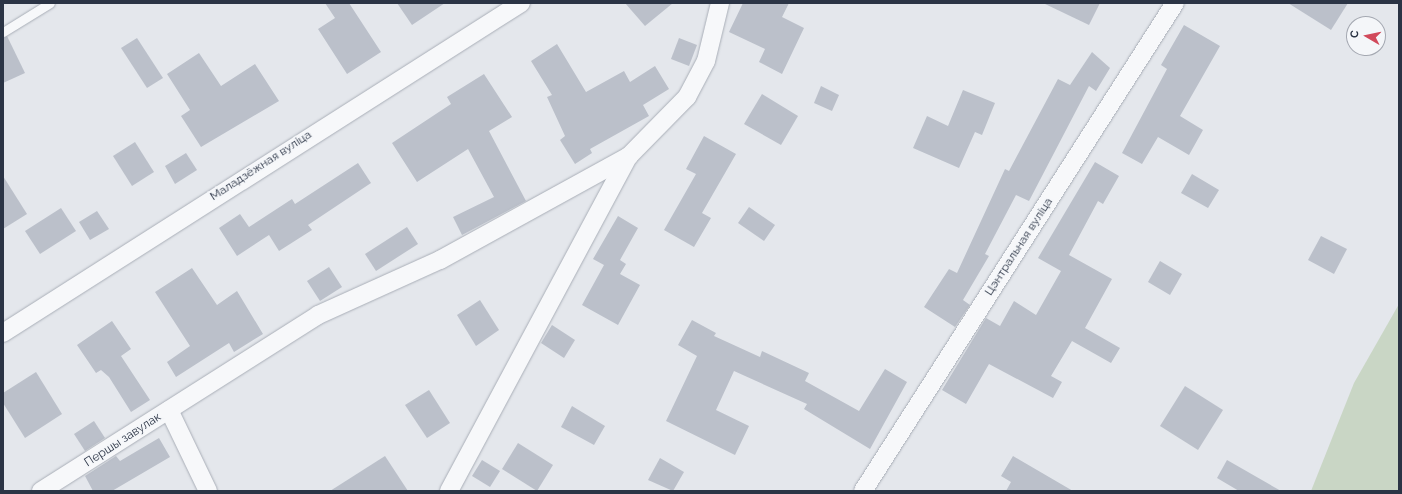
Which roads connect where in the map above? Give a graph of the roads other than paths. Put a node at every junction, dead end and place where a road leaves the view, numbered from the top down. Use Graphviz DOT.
graph roads {
  1 [pos="50,3"];
  2 [pos="521,3"];
  3 [pos="720,3"];
  4 [pos="1175,3"];
  5 [pos="3,32"];
  6 [pos="629,156"];
  7 [pos="3,333"];
  8 [pos="169,410"];
  9 [pos="41,491"];
  10 [pos="208,491"];
  11 [pos="449,491"];
  12 [pos="863,491"];
  1 -- 5 [label="lane"];
  2 -- 7 [label="street, Маладзёжная вуліца"];
  3 -- 6 [label="street"];
  4 -- 12 [label="street, Цэнтральная вуліца"];
  6 -- 8 [label="street"];
  6 -- 11 [label="street"];
  8 -- 9 [label="street, Першы завулак"];
  8 -- 10 [label="street, Першы завулак"];
}
